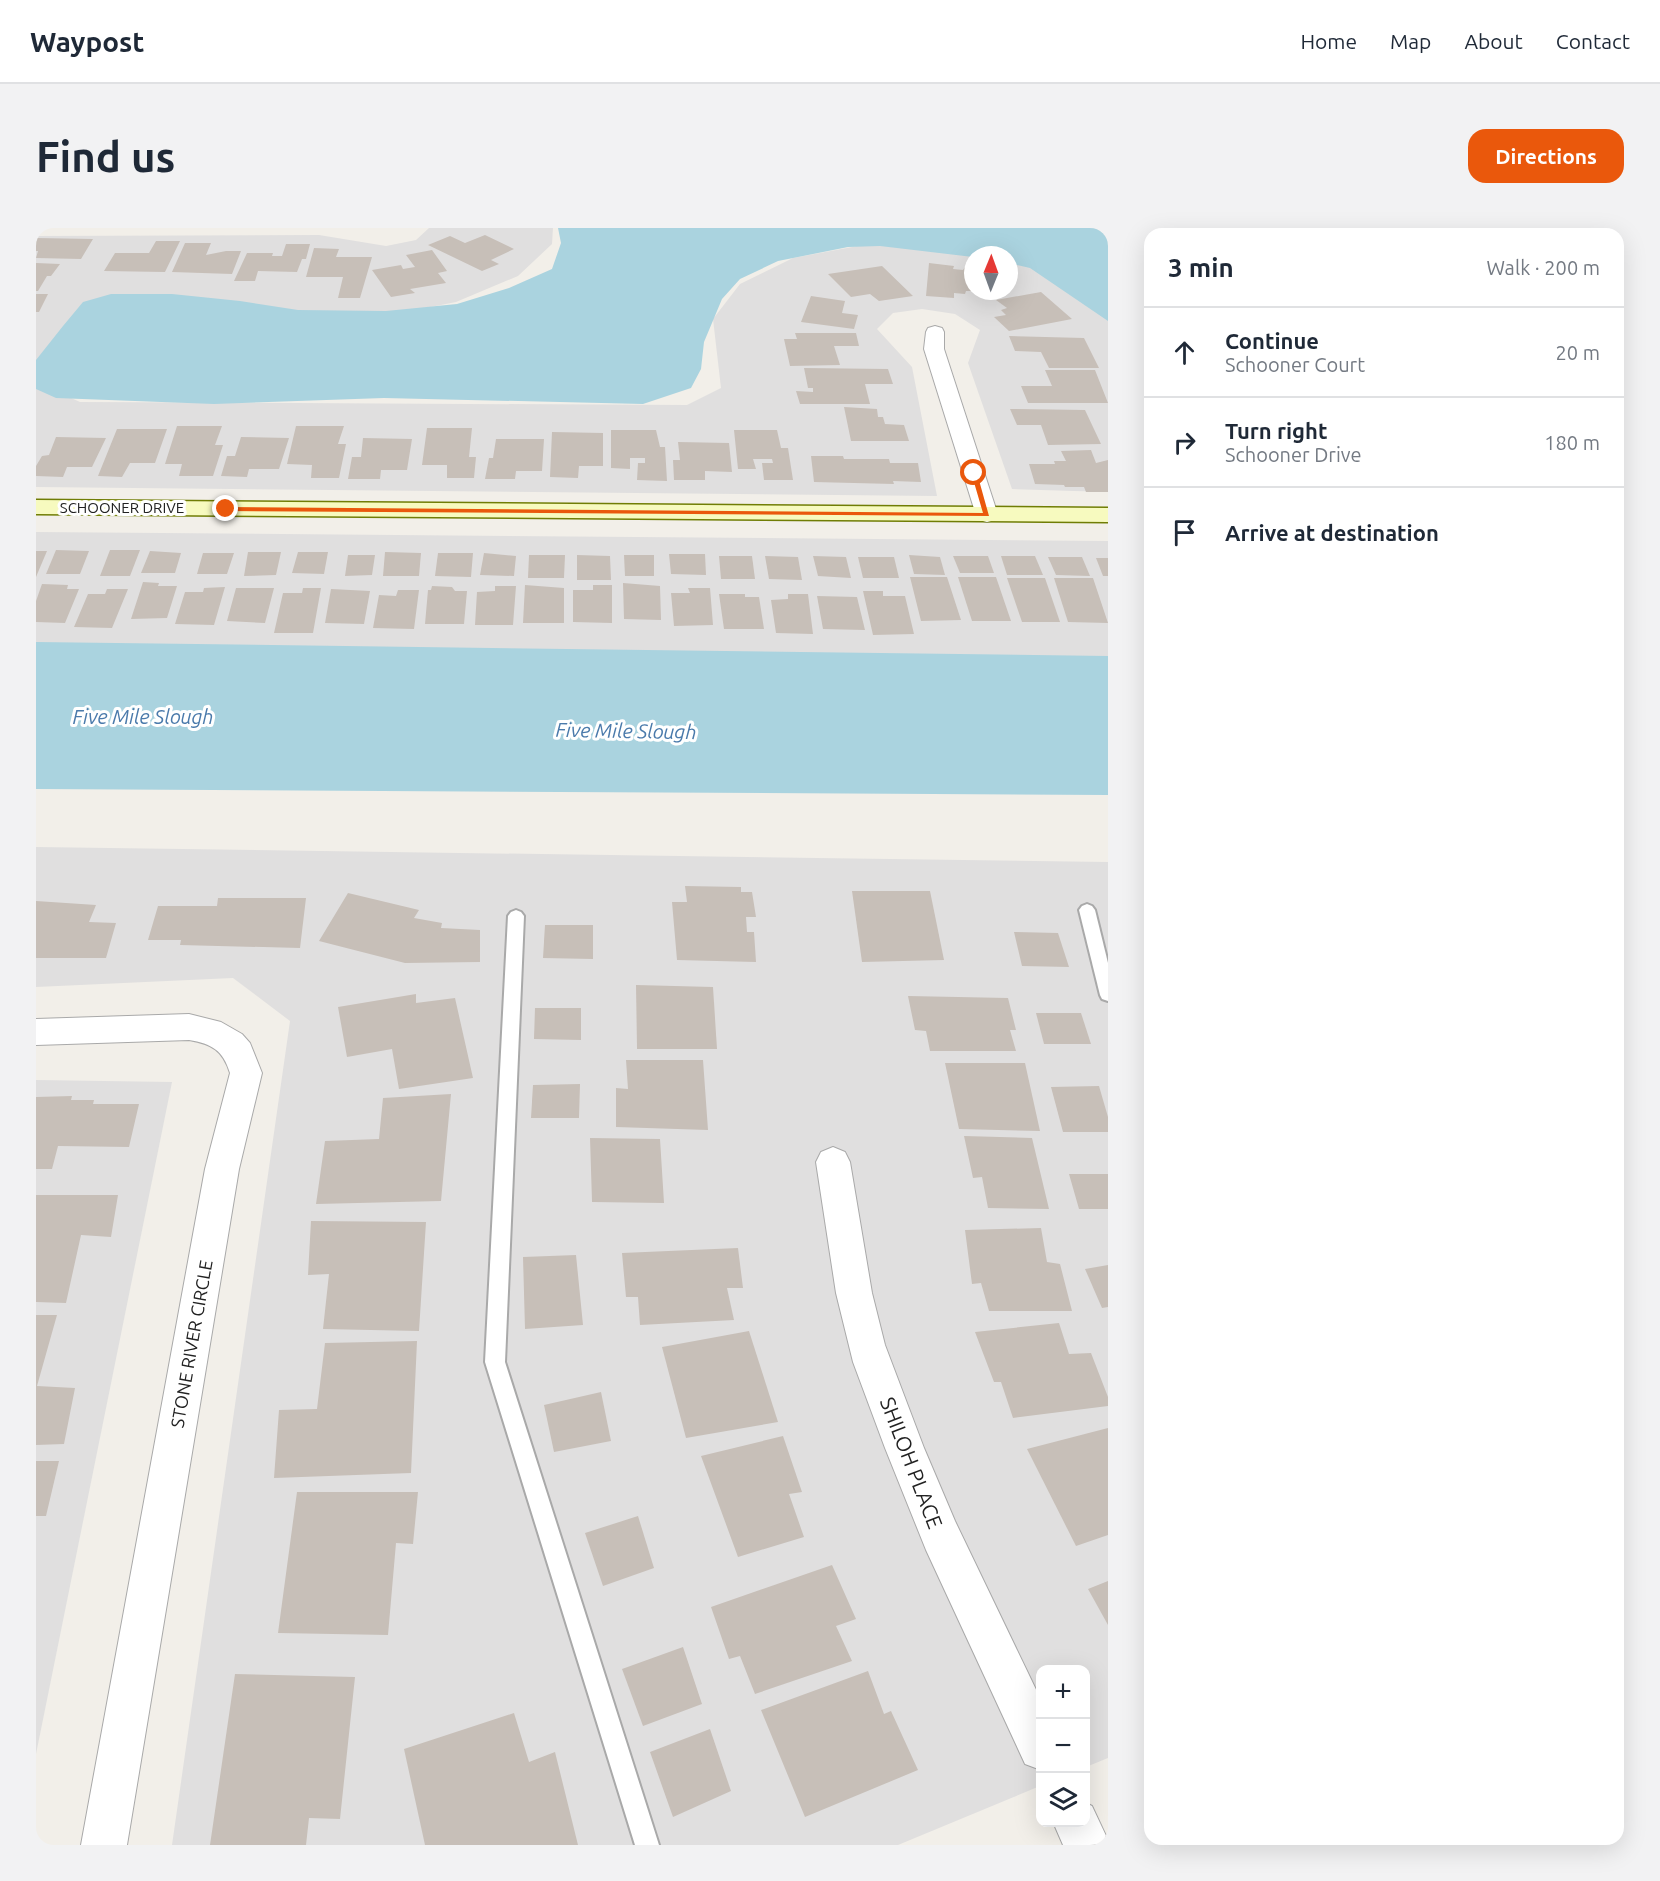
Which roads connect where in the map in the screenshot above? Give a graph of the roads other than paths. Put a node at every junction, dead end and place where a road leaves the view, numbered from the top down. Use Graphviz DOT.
graph roads {
  1 [pos="935,332"];
  2 [pos="36,507"];
  3 [pos="987,515"];
  4 [pos="1108,516"];
  5 [pos="1087,910"];
  6 [pos="516,916"];
  7 [pos="1108,994"];
  8 [pos="36,1032"];
  9 [pos="834,1162"];
  10 [pos="1036,1738"];
  11 [pos="1078,1827"];
  12 [pos="104,1845"];
  13 [pos="647,1845"];
  14 [pos="1087,1845"];
  1 -- 3 [label="street"];
  2 -- 3 [label="street, SCHOONER DRIVE"];
  3 -- 4 [label="street, SCHOONER DRIVE"];
  5 -- 7 [label="lane"];
  6 -- 13 [label="lane"];
  8 -- 12 [label="street, STONE RIVER CIRCLE"];
  9 -- 10 [label="street, SHILOH PLACE"];
  11 -- 14 [label="street"];
}
